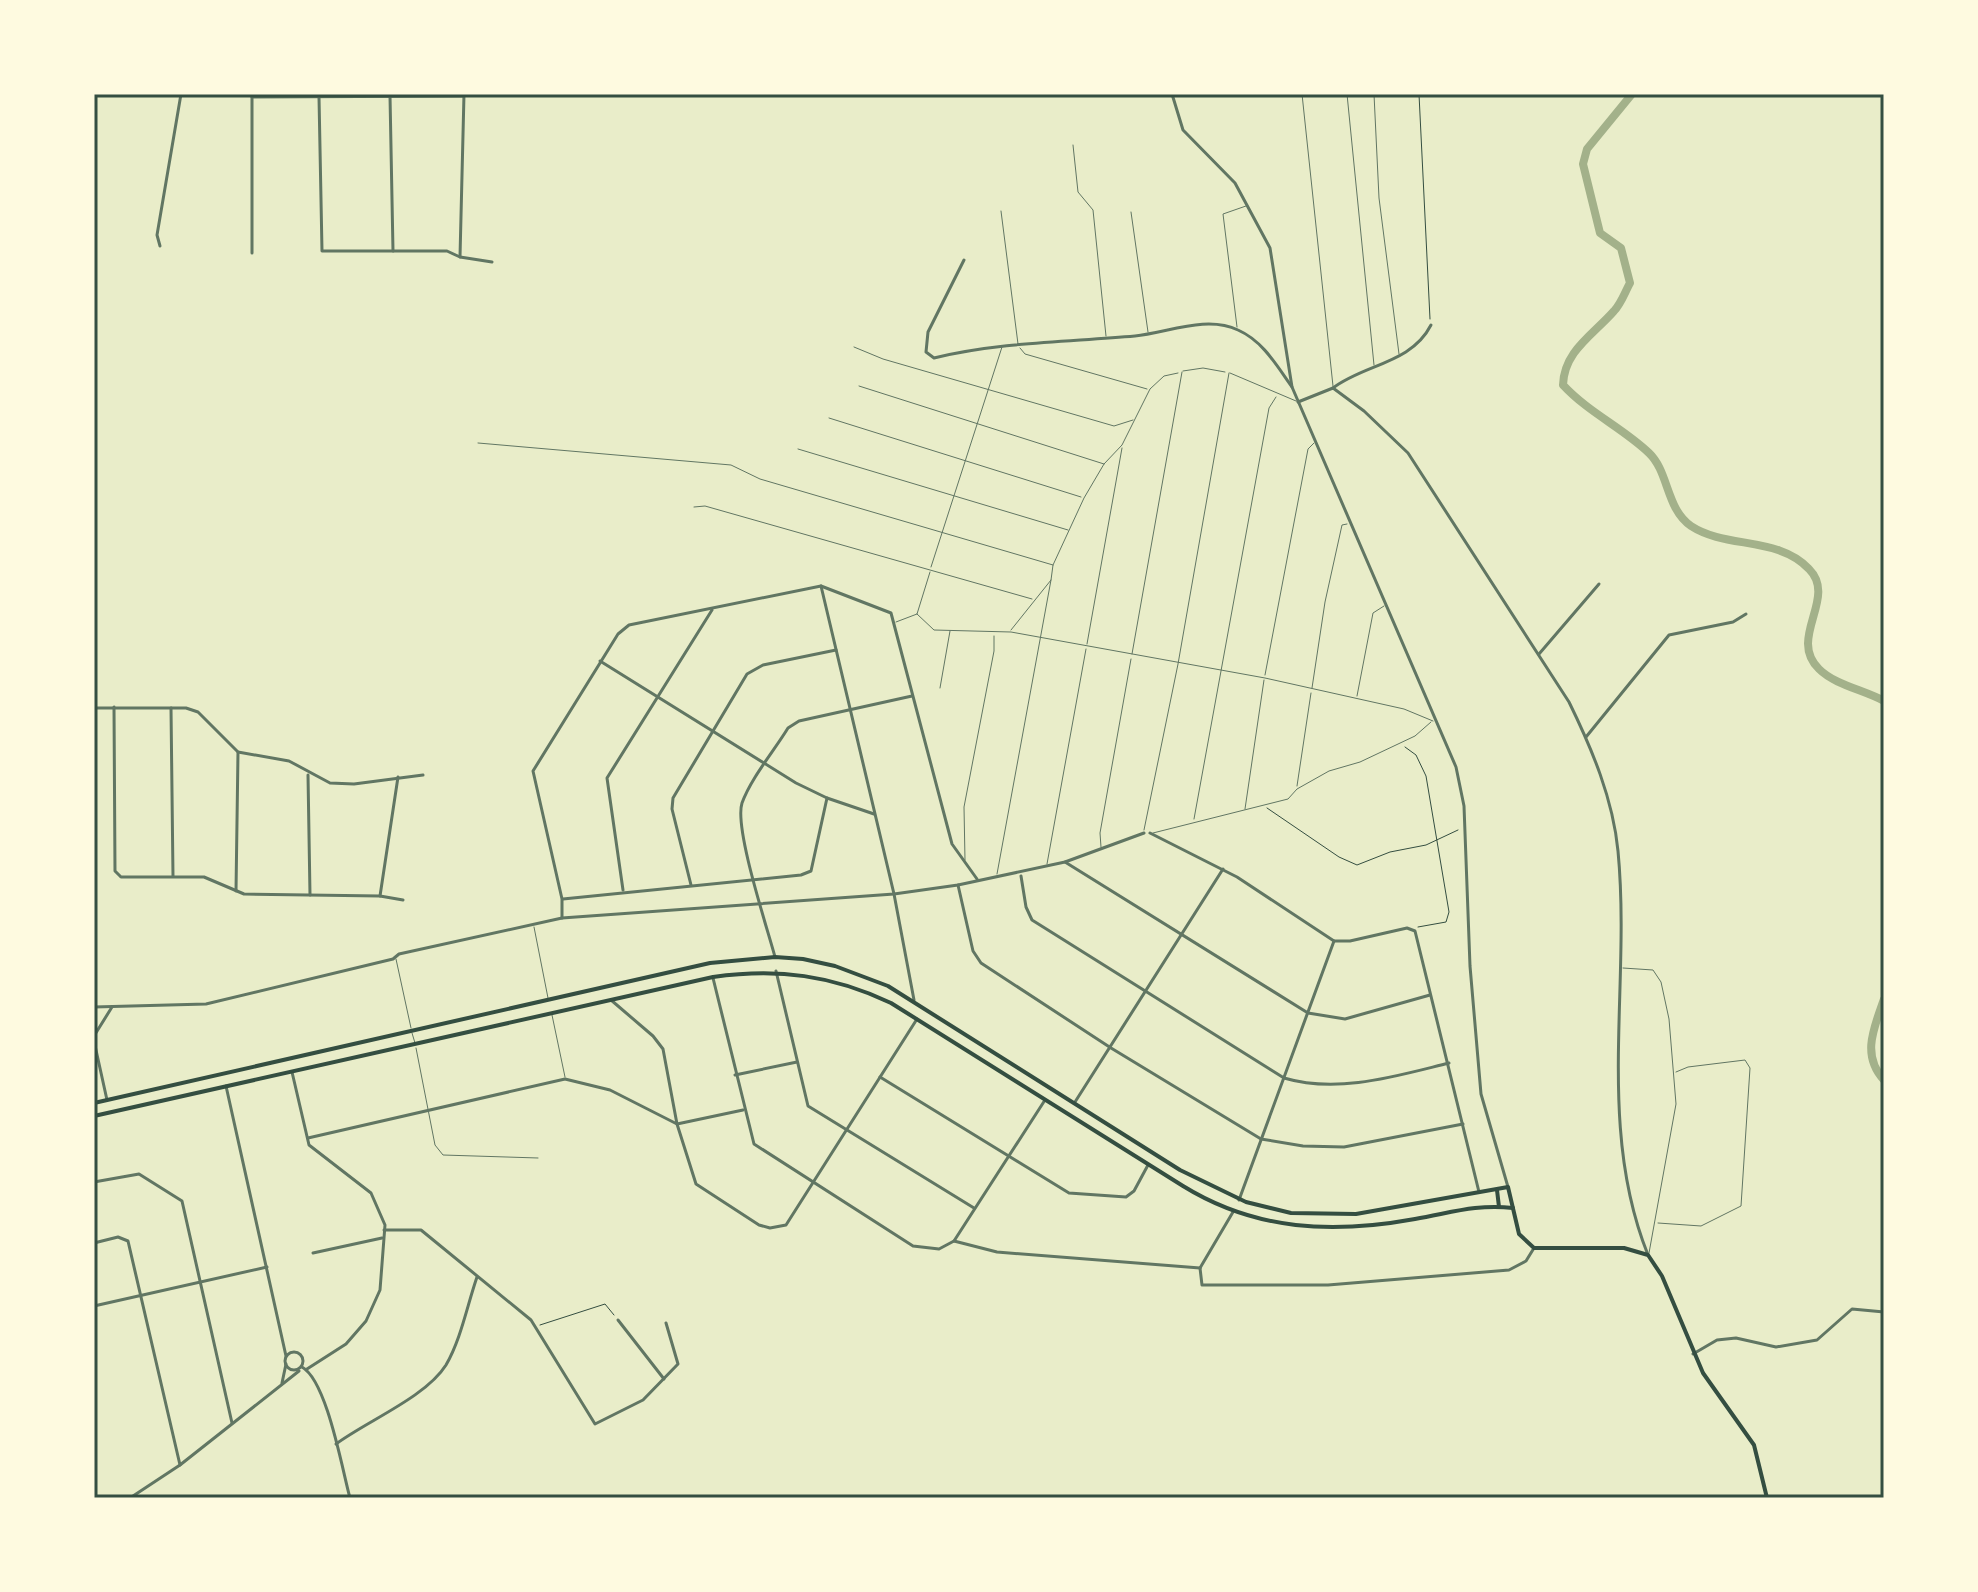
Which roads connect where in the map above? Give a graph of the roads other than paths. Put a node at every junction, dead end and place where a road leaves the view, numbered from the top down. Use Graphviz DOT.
graph roads {
  1 [pos="181,94"];
  2 [pos="1172,94"];
  3 [pos="1302,94"];
  4 [pos="1347,94"];
  5 [pos="1374,94"];
  6 [pos="464,95"];
  7 [pos="252,96"];
  8 [pos="390,96"];
  9 [pos="319,97"];
  10 [pos="1073,145"];
  11 [pos="1246,206"];
  12 [pos="1001,211"];
  13 [pos="1131,212"];
  14 [pos="160,246"];
  15 [pos="393,251"];
  16 [pos="252,253"];
  17 [pos="460,257"];
  18 [pos="964,260"];
  19 [pos="492,262"];
  20 [pos="1431,325"];
  21 [pos="1237,329"];
  22 [pos="1149,335"];
  23 [pos="1106,339"];
  24 [pos="1018,345"];
  25 [pos="854,347"];
  26 [pos="1002,347"];
  27 [pos="1400,355"];
  28 [pos="1374,368"];
  29 [pos="1182,372"];
  30 [pos="1229,373"];
  31 [pos="859,386"];
  32 [pos="1292,387"];
  33 [pos="1333,388"];
  34 [pos="1150,389"];
  35 [pos="989,391"];
  36 [pos="1278,395"];
  37 [pos="1298,402"];
  38 [pos="829,418"];
  39 [pos="1136,419"];
  40 [pos="977,426"];
  41 [pos="1316,442"];
  42 [pos="478,443"];
  43 [pos="1122,445"];
  44 [pos="798,449"];
  45 [pos="965,459"];
  46 [pos="1104,464"];
  47 [pos="953,497"];
  48 [pos="1084,498"];
  49 [pos="694,507"];
  50 [pos="1351,523"];
  51 [pos="1068,530"];
  52 [pos="942,532"];
  53 [pos="1053,565"];
  54 [pos="931,569"];
  55 [pos="1051,580"];
  56 [pos="1599,584"];
  57 [pos="821,586"];
  58 [pos="1035,600"];
  59 [pos="1385,606"];
  60 [pos="712,610"];
  61 [pos="917,614"];
  62 [pos="1746,614"];
  63 [pos="894,623"];
  64 [pos="950,630"];
  65 [pos="1011,632"];
  66 [pos="994,633"];
  67 [pos="1043,639"];
  68 [pos="1087,647"];
  69 [pos="836,650"];
  70 [pos="1539,654"];
  71 [pos="1131,656"];
  72 [pos="600,661"];
  73 [pos="1178,664"];
  74 [pos="1220,670"];
  75 [pos="1265,678"];
  76 [pos="940,688"];
  77 [pos="1312,690"];
  78 [pos="657,695"];
  79 [pos="912,696"];
  80 [pos="1356,698"];
  81 [pos="114,707"];
  82 [pos="171,707"];
  83 [pos="94,708"];
  84 [pos="851,708"];
  85 [pos="1434,721"];
  86 [pos="713,731"];
  87 [pos="1586,737"];
  88 [pos="238,752"];
  89 [pos="766,764"];
  90 [pos="308,773"];
  91 [pos="423,775"];
  92 [pos="398,777"];
  93 [pos="1297,789"];
  94 [pos="827,798"];
  95 [pos="1245,809"];
  96 [pos="874,814"];
  97 [pos="1194,820"];
  98 [pos="1144,833"];
  99 [pos="1150,833"];
  100 [pos="1101,849"];
  101 [pos="1065,862"];
  102 [pos="965,863"];
  103 [pos="1047,867"];
  104 [pos="1223,869"];
  105 [pos="1021,874"];
  106 [pos="173,876"];
  107 [pos="997,877"];
  108 [pos="978,880"];
  109 [pos="755,881"];
  110 [pos="691,885"];
  111 [pos="958,885"];
  112 [pos="236,891"];
  113 [pos="623,891"];
  114 [pos="894,894"];
  115 [pos="310,895"];
  116 [pos="380,896"];
  117 [pos="562,899"];
  118 [pos="403,900"];
  119 [pos="761,902"];
  120 [pos="562,918"];
  121 [pos="534,927"];
  122 [pos="1181,936"];
  123 [pos="1334,941"];
  124 [pos="396,956"];
  125 [pos="775,957"];
  126 [pos="1623,968"];
  127 [pos="776,971"];
  128 [pos="713,977"];
  129 [pos="1145,994"];
  130 [pos="1431,995"];
  131 [pos="549,1000"];
  132 [pos="611,1000"];
  133 [pos="917,1002"];
  134 [pos="94,1007"];
  135 [pos="112,1007"];
  136 [pos="552,1013"];
  137 [pos="1308,1013"];
  138 [pos="915,1017"];
  139 [pos="464,1019"];
  140 [pos="411,1031"];
  141 [pos="466,1032"];
  142 [pos="94,1039"];
  143 [pos="415,1044"];
  144 [pos="1111,1048"];
  145 [pos="290,1058"];
  146 [pos="797,1062"];
  147 [pos="1449,1063"];
  148 [pos="292,1072"];
  149 [pos="224,1073"];
  150 [pos="1674,1073"];
  151 [pos="735,1075"];
  152 [pos="880,1077"];
  153 [pos="1284,1078"];
  154 [pos="565,1079"];
  155 [pos="226,1086"];
  156 [pos="107,1100"];
  157 [pos="1045,1100"];
  158 [pos="1075,1102"];
  159 [pos="94,1103"];
  160 [pos="428,1110"];
  161 [pos="743,1110"];
  162 [pos="1068,1113"];
  163 [pos="94,1116"];
  164 [pos="677,1124"];
  165 [pos="1463,1124"];
  166 [pos="846,1127"];
  167 [pos="308,1138"];
  168 [pos="1261,1139"];
  169 [pos="1009,1156"];
  170 [pos="538,1158"];
  171 [pos="1148,1165"];
  172 [pos="813,1181"];
  173 [pos="94,1182"];
  174 [pos="1508,1187"];
  175 [pos="1496,1189"];
  176 [pos="1479,1192"];
  177 [pos="1239,1200"];
  178 [pos="1481,1205"];
  179 [pos="1499,1207"];
  180 [pos="974,1208"];
  181 [pos="1513,1208"];
  182 [pos="1233,1212"];
  183 [pos="1655,1223"];
  184 [pos="384,1230"];
  185 [pos="382,1238"];
  186 [pos="954,1241"];
  187 [pos="94,1243"];
  188 [pos="1534,1248"];
  189 [pos="313,1253"];
  190 [pos="1648,1255"];
  191 [pos="267,1267"];
  192 [pos="1200,1268"];
  193 [pos="477,1277"];
  194 [pos="202,1282"];
  195 [pos="139,1296"];
  196 [pos="94,1306"];
  197 [pos="1884,1312"];
  198 [pos="618,1320"];
  199 [pos="666,1323"];
  200 [pos="282,1337"];
  201 [pos="292,1350"];
  202 [pos="1693,1354"];
  203 [pos="286,1356"];
  204 [pos="286,1364"];
  205 [pos="302,1369"];
  206 [pos="664,1379"];
  207 [pos="281,1385"];
  208 [pos="232,1424"];
  209 [pos="336,1444"];
  210 [pos="180,1465"];
  211 [pos="130,1498"];
  212 [pos="350,1498"];
  213 [pos="1767,1498"];
  1 -- 14 [label="street"];
  2 -- 11 [label="street"];
  3 -- 33 [label="lane"];
  4 -- 28 [label="lane"];
  5 -- 27 [label="lane"];
  6 -- 8 [label="street"];
  6 -- 17 [label="street"];
  7 -- 9 [label="street"];
  7 -- 16 [label="street"];
  8 -- 9 [label="street"];
  8 -- 15 [label="street"];
  9 -- 15 [label="street"];
  10 -- 23 [label="lane"];
  11 -- 21 [label="lane"];
  11 -- 32 [label="street"];
  12 -- 24 [label="lane"];
  13 -- 22 [label="lane"];
  15 -- 17 [label="street"];
  17 -- 19 [label="street"];
  18 -- 26 [label="street"];
  20 -- 27 [label="street"];
  21 -- 22 [label="street"];
  21 -- 32 [label="street"];
  22 -- 23 [label="street"];
  23 -- 24 [label="street"];
  24 -- 26 [label="street"];
  24 -- 34 [label="lane"];
  25 -- 35 [label="lane"];
  26 -- 35 [label="lane"];
  27 -- 28 [label="street"];
  28 -- 33 [label="street"];
  29 -- 30 [label="lane"];
  29 -- 34 [label="lane"];
  29 -- 71 [label="lane"];
  30 -- 36 [label="lane"];
  30 -- 73 [label="lane"];
  31 -- 40 [label="lane"];
  32 -- 37 [label="street"];
  33 -- 37 [label="street"];
  33 -- 70 [label="street"];
  34 -- 39 [label="lane"];
  35 -- 39 [label="lane"];
  35 -- 40 [label="lane"];
  36 -- 37 [label="lane"];
  36 -- 74 [label="lane"];
  37 -- 41 [label="street"];
  38 -- 45 [label="lane"];
  39 -- 43 [label="lane"];
  40 -- 45 [label="lane"];
  40 -- 46 [label="lane"];
  41 -- 50 [label="street"];
  41 -- 75 [label="lane"];
  42 -- 52 [label="lane"];
  43 -- 46 [label="lane"];
  43 -- 68 [label="lane"];
  44 -- 47 [label="lane"];
  45 -- 47 [label="lane"];
  45 -- 48 [label="lane"];
  46 -- 48 [label="lane"];
  47 -- 51 [label="lane"];
  47 -- 52 [label="lane"];
  48 -- 51 [label="lane"];
  49 -- 54 [label="lane"];
  50 -- 59 [label="street"];
  50 -- 77 [label="lane"];
  51 -- 53 [label="lane"];
  52 -- 53 [label="lane"];
  52 -- 54 [label="lane"];
  53 -- 55 [label="lane"];
  54 -- 58 [label="lane"];
  54 -- 61 [label="lane"];
  55 -- 58 [label="lane"];
  55 -- 67 [label="lane"];
  56 -- 70 [label="street"];
  57 -- 60 [label="street"];
  57 -- 63 [label="street"];
  57 -- 69 [label="street"];
  58 -- 65 [label="lane"];
  59 -- 80 [label="lane"];
  59 -- 85 [label="street"];
  60 -- 72 [label="street"];
  60 -- 78 [label="street"];
  61 -- 63 [label="lane"];
  61 -- 64 [label="lane"];
  62 -- 87 [label="street"];
  63 -- 79 [label="street"];
  64 -- 66 [label="lane"];
  64 -- 76 [label="lane"];
  65 -- 66 [label="lane"];
  65 -- 67 [label="lane"];
  66 -- 102 [label="lane"];
  67 -- 68 [label="lane"];
  67 -- 107 [label="lane"];
  68 -- 71 [label="lane"];
  68 -- 103 [label="lane"];
  69 -- 84 [label="street"];
  69 -- 86 [label="street"];
  70 -- 87 [label="street"];
  71 -- 73 [label="lane"];
  71 -- 100 [label="lane"];
  72 -- 78 [label="street"];
  72 -- 117 [label="street"];
  73 -- 74 [label="lane"];
  73 -- 98 [label="lane"];
  74 -- 75 [label="lane"];
  74 -- 97 [label="lane"];
  75 -- 77 [label="lane"];
  75 -- 95 [label="lane"];
  77 -- 80 [label="lane"];
  77 -- 93 [label="lane"];
  78 -- 86 [label="street"];
  78 -- 113 [label="street"];
  79 -- 84 [label="street"];
  79 -- 102 [label="street"];
  80 -- 85 [label="lane"];
  81 -- 82 [label="street"];
  81 -- 83 [label="street"];
  81 -- 106 [label="street"];
  82 -- 88 [label="street"];
  82 -- 106 [label="street"];
  84 -- 89 [label="street"];
  84 -- 96 [label="street"];
  85 -- 93 [label="lane"];
  85 -- 174 [label="street"];
  86 -- 89 [label="street"];
  86 -- 110 [label="street"];
  87 -- 126 [label="street"];
  88 -- 90 [label="street"];
  88 -- 112 [label="street"];
  89 -- 94 [label="street"];
  89 -- 109 [label="street"];
  90 -- 92 [label="street"];
  90 -- 115 [label="street"];
  91 -- 92 [label="street"];
  92 -- 116 [label="street"];
  93 -- 95 [label="lane"];
  94 -- 96 [label="street"];
  94 -- 109 [label="street"];
  95 -- 97 [label="lane"];
  96 -- 114 [label="street"];
  97 -- 99 [label="lane"];
  98 -- 99 [label="lane"];
  98 -- 100 [label="street"];
  99 -- 104 [label="street"];
  100 -- 101 [label="street"];
  101 -- 103 [label="street"];
  101 -- 122 [label="street"];
  102 -- 108 [label="street"];
  103 -- 105 [label="street"];
  104 -- 122 [label="street"];
  104 -- 123 [label="street"];
  105 -- 107 [label="street"];
  105 -- 129 [label="street"];
  106 -- 112 [label="street"];
  107 -- 108 [label="street"];
  108 -- 111 [label="street"];
  109 -- 110 [label="street"];
  109 -- 119 [label="street"];
  110 -- 113 [label="street"];
  111 -- 114 [label="street"];
  111 -- 144 [label="street"];
  112 -- 115 [label="street"];
  113 -- 117 [label="street"];
  114 -- 119 [label="street"];
  114 -- 133 [label="street"];
  115 -- 116 [label="street"];
  116 -- 118 [label="street"];
  117 -- 120 [label="street"];
  119 -- 120 [label="street"];
  119 -- 125 [label="street"];
  120 -- 121 [label="street"];
  121 -- 124 [label="street"];
  121 -- 131 [label="lane"];
  122 -- 129 [label="street"];
  122 -- 137 [label="street"];
  123 -- 130 [label="street"];
  123 -- 137 [label="street"];
  124 -- 135 [label="street"];
  124 -- 140 [label="lane"];
  125 -- 127 [label="main road"];
  125 -- 131 [label="main road"];
  125 -- 133 [label="main road"];
  126 -- 150 [label="lane"];
  126 -- 190 [label="street"];
  127 -- 128 [label="main road"];
  127 -- 138 [label="main road"];
  127 -- 146 [label="street"];
  128 -- 132 [label="main road"];
  128 -- 151 [label="street"];
  129 -- 144 [label="street"];
  129 -- 153 [label="street"];
  130 -- 137 [label="street"];
  130 -- 147 [label="street"];
  131 -- 136 [label="main road"];
  131 -- 139 [label="main road"];
  132 -- 136 [label="main road"];
  132 -- 164 [label="street"];
  133 -- 138 [label="main road"];
  133 -- 158 [label="main road"];
  134 -- 135 [label="street"];
  135 -- 142 [label="street"];
  136 -- 141 [label="main road"];
  136 -- 154 [label="lane"];
  137 -- 153 [label="street"];
  138 -- 152 [label="street"];
  138 -- 157 [label="main road"];
  139 -- 140 [label="main road"];
  139 -- 141 [label="main road"];
  140 -- 143 [label="lane"];
  140 -- 145 [label="main road"];
  141 -- 143 [label="main road"];
  142 -- 156 [label="street"];
  143 -- 148 [label="main road"];
  143 -- 160 [label="lane"];
  144 -- 158 [label="street"];
  144 -- 168 [label="street"];
  145 -- 148 [label="main road"];
  145 -- 149 [label="main road"];
  146 -- 151 [label="street"];
  146 -- 166 [label="street"];
  147 -- 153 [label="street"];
  147 -- 165 [label="street"];
  148 -- 155 [label="main road"];
  148 -- 167 [label="street"];
  149 -- 155 [label="main road"];
  149 -- 156 [label="main road"];
  150 -- 183 [label="lane"];
  150 -- 183 [label="lane"];
  151 -- 161 [label="street"];
  152 -- 166 [label="street"];
  152 -- 169 [label="street"];
  153 -- 168 [label="street"];
  154 -- 160 [label="street"];
  154 -- 164 [label="street"];
  155 -- 163 [label="main road"];
  155 -- 191 [label="street"];
  156 -- 159 [label="main road"];
  157 -- 162 [label="main road"];
  157 -- 169 [label="street"];
  158 -- 162 [label="main road"];
  158 -- 177 [label="main road"];
  160 -- 167 [label="street"];
  160 -- 170 [label="lane"];
  161 -- 164 [label="street"];
  161 -- 172 [label="street"];
  162 -- 171 [label="main road"];
  164 -- 172 [label="street"];
  165 -- 168 [label="street"];
  165 -- 176 [label="street"];
  166 -- 172 [label="street"];
  166 -- 180 [label="street"];
  167 -- 184 [label="street"];
  168 -- 177 [label="street"];
  169 -- 171 [label="street"];
  169 -- 180 [label="street"];
  171 -- 182 [label="main road"];
  172 -- 186 [label="street"];
  173 -- 194 [label="street"];
  174 -- 175 [label="main road"];
  174 -- 181 [label="main road"];
  175 -- 176 [label="main road"];
  175 -- 179 [label="main road"];
  176 -- 177 [label="main road"];
  176 -- 178 [label="main road"];
  177 -- 182 [label="main road"];
  178 -- 179 [label="main road"];
  178 -- 182 [label="main road"];
  179 -- 181 [label="main road"];
  180 -- 186 [label="street"];
  181 -- 188 [label="main road"];
  182 -- 192 [label="street"];
  183 -- 190 [label="lane"];
  184 -- 185 [label="street"];
  184 -- 193 [label="street"];
  185 -- 189 [label="street"];
  185 -- 205 [label="street"];
  186 -- 192 [label="street"];
  187 -- 195 [label="street"];
  188 -- 190 [label="main road"];
  188 -- 192 [label="street"];
  190 -- 202 [label="main road"];
  191 -- 194 [label="street"];
  191 -- 200 [label="street"];
  193 -- 206 [label="street"];
  193 -- 209 [label="street"];
  194 -- 195 [label="street"];
  194 -- 208 [label="street"];
  195 -- 196 [label="street"];
  195 -- 210 [label="street"];
  197 -- 202 [label="street"];
  198 -- 206 [label="street"];
  199 -- 206 [label="street"];
  200 -- 201 [label="street"];
  200 -- 203 [label="street"];
  201 -- 203 [label="street"];
  201 -- 205 [label="street"];
  202 -- 213 [label="main road"];
  203 -- 204 [label="street"];
  204 -- 205 [label="street"];
  204 -- 207 [label="street"];
  205 -- 207 [label="street"];
  205 -- 209 [label="street"];
  207 -- 208 [label="street"];
  208 -- 210 [label="street"];
  209 -- 212 [label="street"];
  210 -- 211 [label="street"];
}
